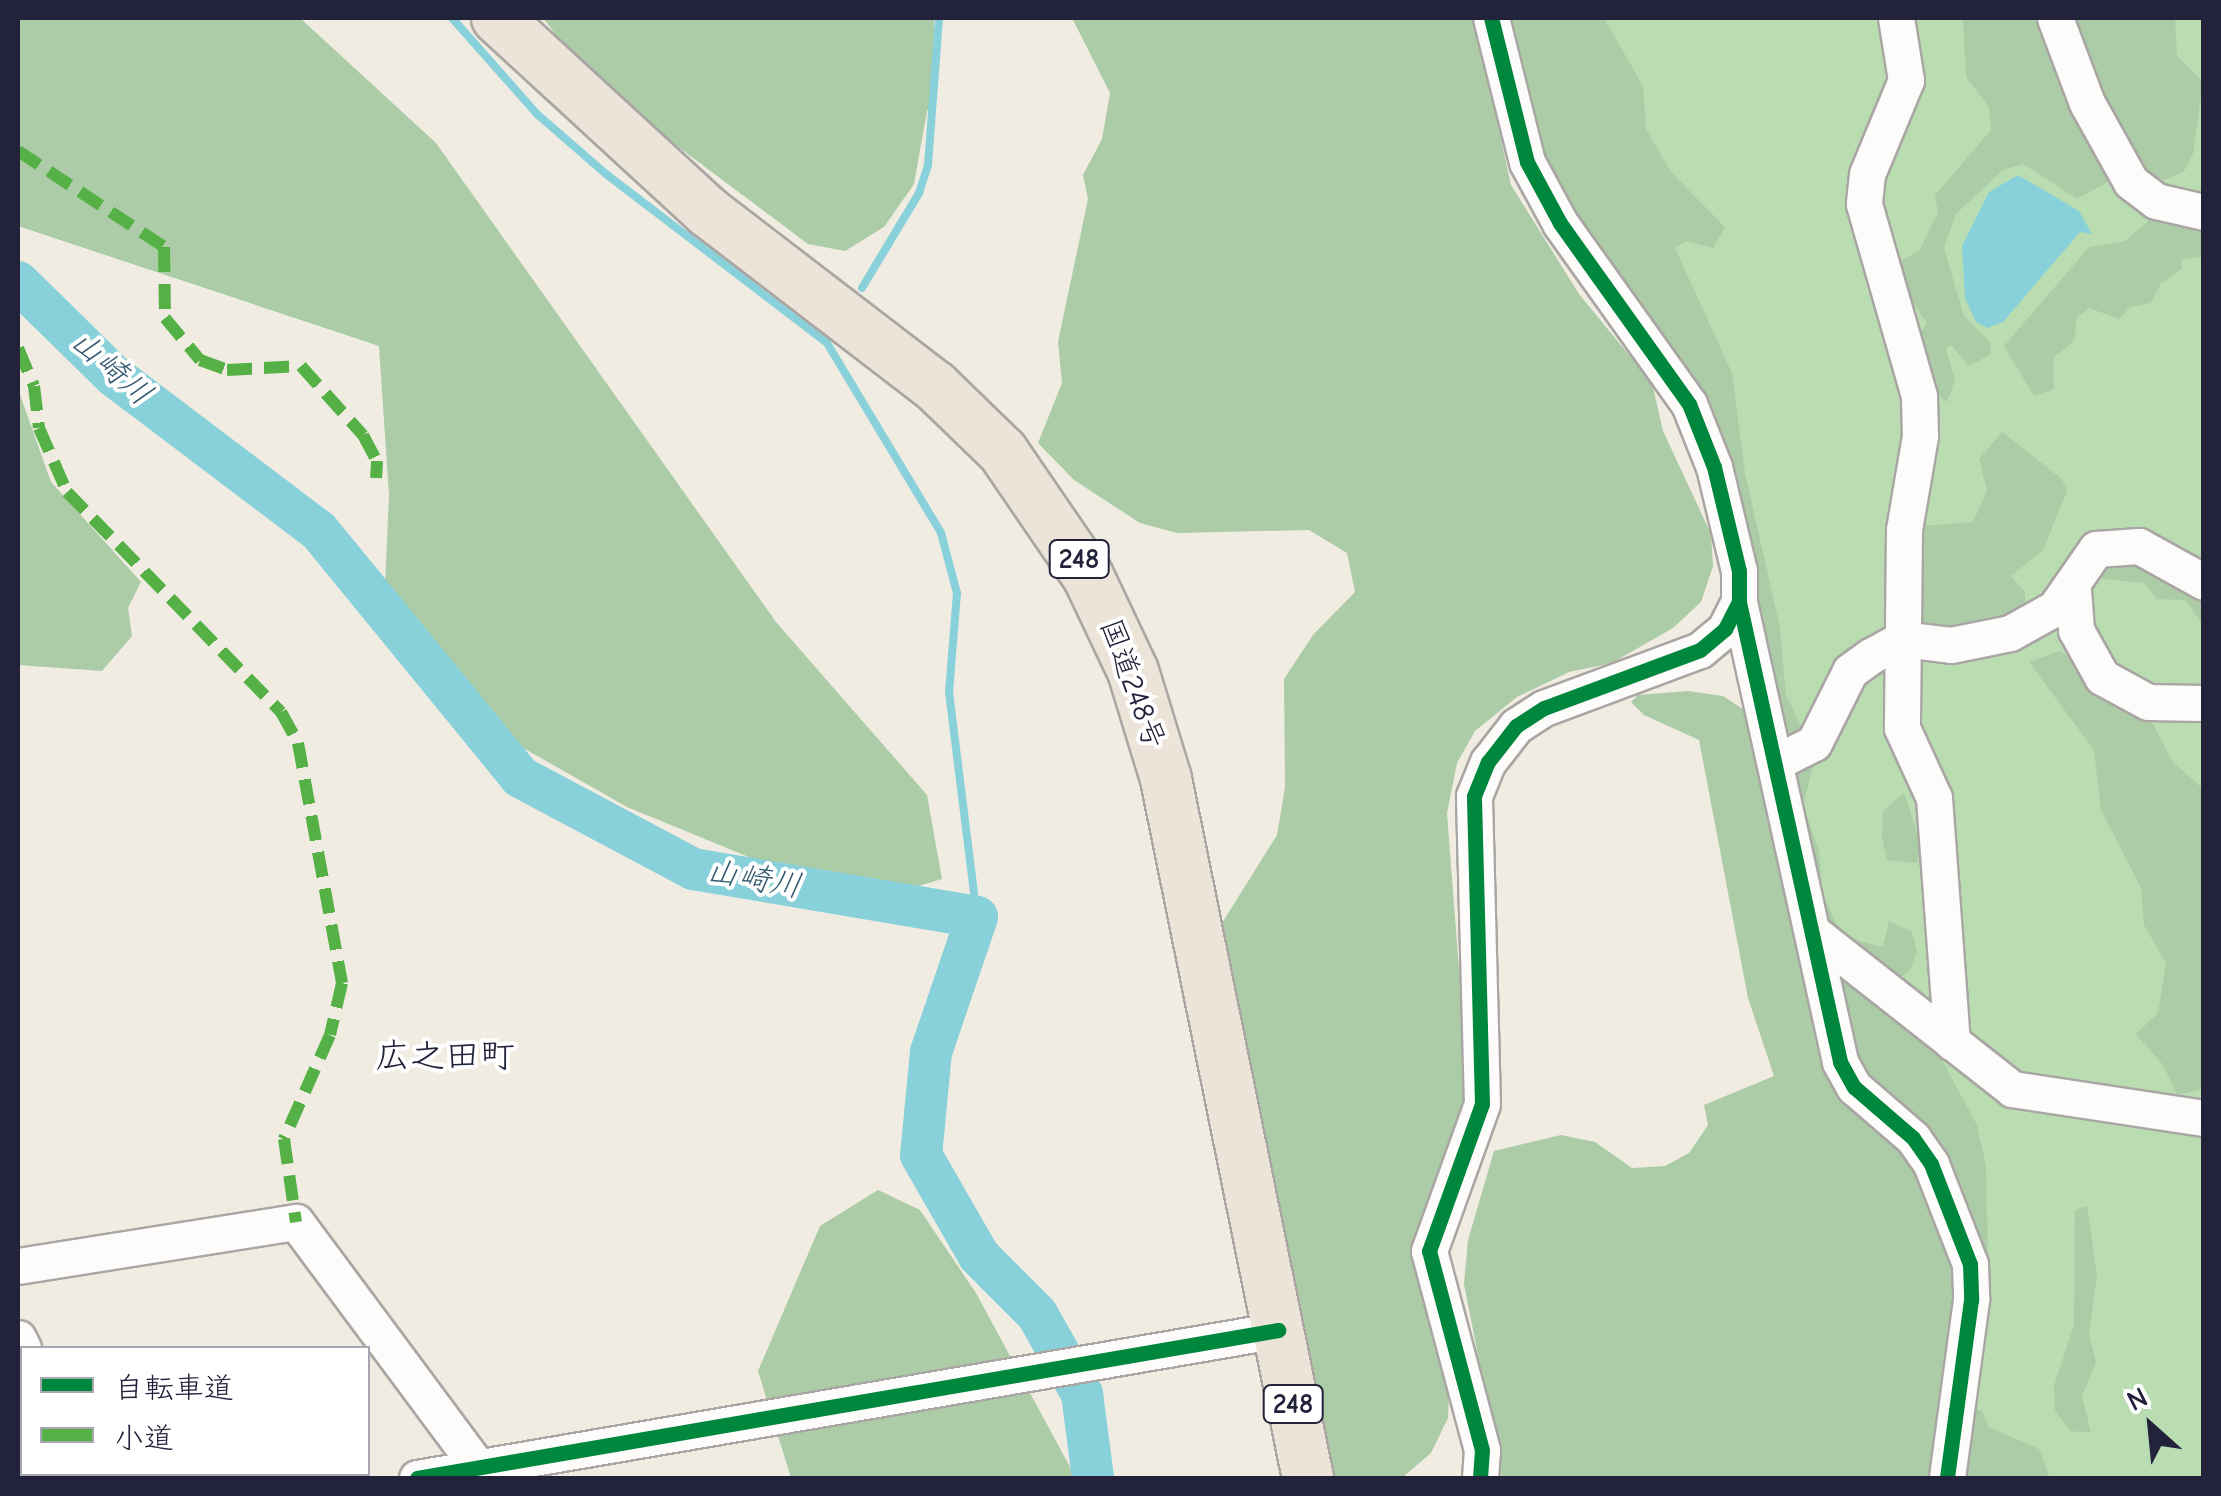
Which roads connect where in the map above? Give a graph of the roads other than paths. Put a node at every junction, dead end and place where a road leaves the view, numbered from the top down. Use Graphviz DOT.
graph roads {
  1 [pos="497,18"];
  2 [pos="1491,18"];
  3 [pos="1896,18"];
  4 [pos="2054,18"];
  5 [pos="2204,212"];
  6 [pos="2204,582"];
  7 [pos="2072,590"];
  8 [pos="1738,602"];
  9 [pos="1907,639"];
  10 [pos="2204,703"];
  11 [pos="1778,761"];
  12 [pos="1814,934"];
  13 [pos="1952,1042"];
  14 [pos="2204,1118"];
  15 [pos="18,1266"];
  16 [pos="1278,1330"];
  17 [pos="482,1473"];
  18 [pos="417,1478"];
  19 [pos="1308,1478"];
  20 [pos="1480,1478"];
  21 [pos="1947,1478"];
  1 -- 16 [label="highway, 国道248号 / 248"];
  2 -- 8 [label="street"];
  3 -- 9 [label="street"];
  4 -- 5 [label="street"];
  6 -- 7 [label="street"];
  7 -- 9 [label="street"];
  7 -- 10 [label="street"];
  8 -- 11 [label="street"];
  8 -- 20 [label="street"];
  9 -- 11 [label="street"];
  9 -- 13 [label="street"];
  11 -- 12 [label="street"];
  12 -- 13 [label="street"];
  12 -- 21 [label="street"];
  13 -- 14 [label="street"];
  15 -- 17 [label="street"];
  16 -- 17 [label="street"];
  16 -- 19 [label="highway, 国道248号 / 248"];
  17 -- 18 [label="street"];
}
